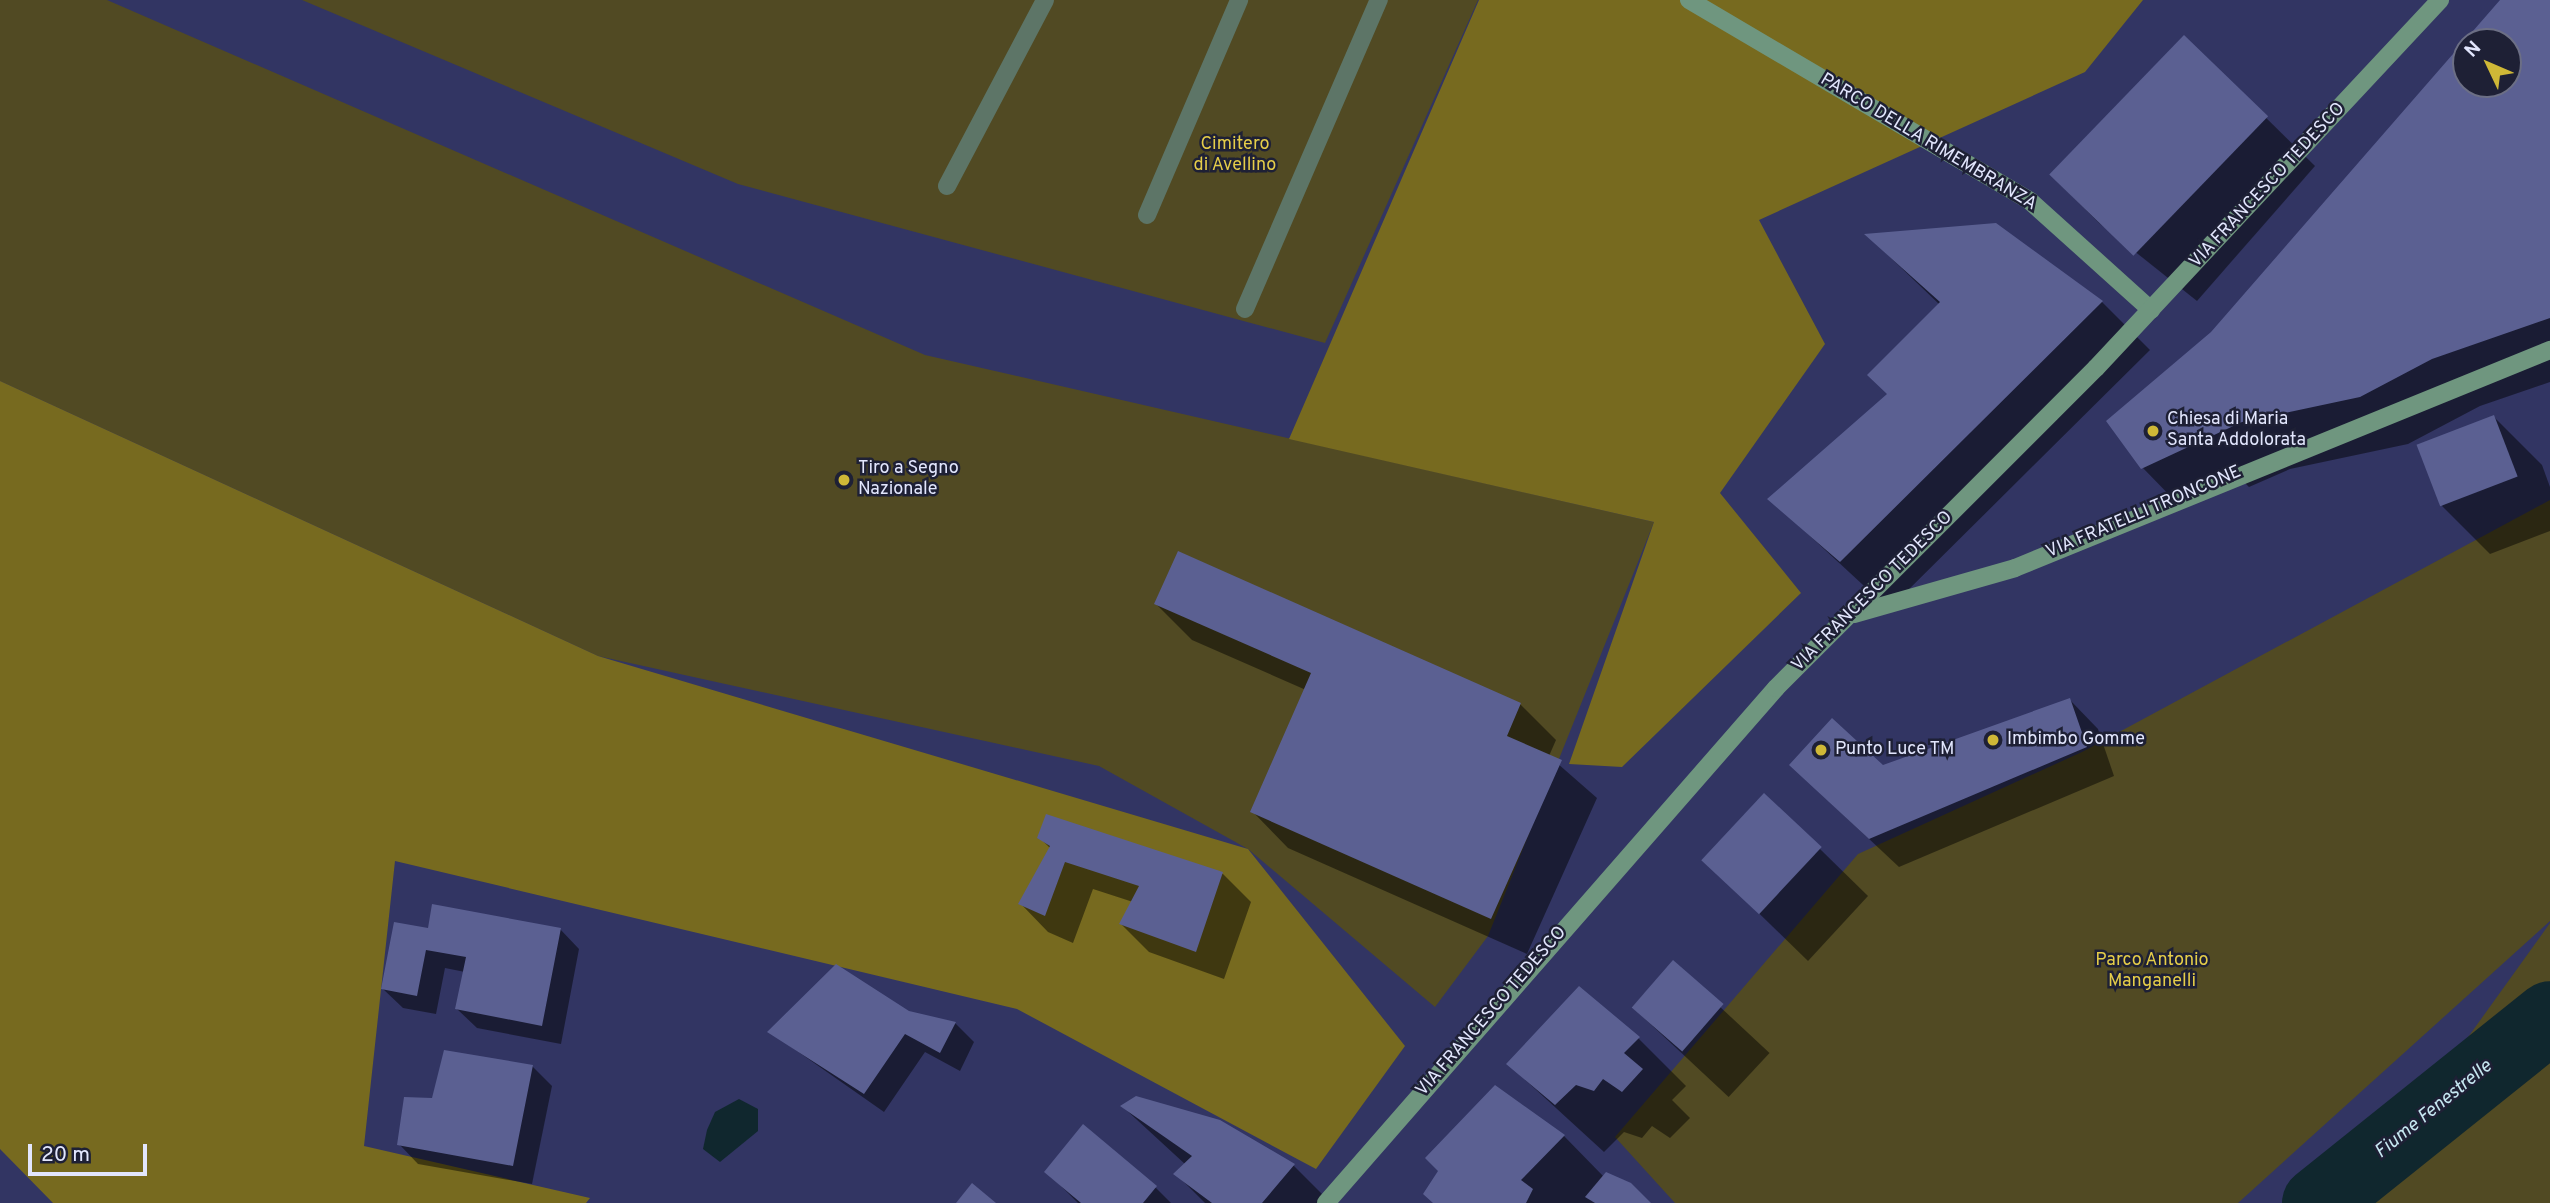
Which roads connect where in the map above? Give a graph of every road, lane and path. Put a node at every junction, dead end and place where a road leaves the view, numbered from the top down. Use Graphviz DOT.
graph roads {
  1 [pos="1045,0"];
  2 [pos="1239,0"];
  3 [pos="1379,0"];
  4 [pos="1689,0"];
  5 [pos="2440,0"];
  6 [pos="947,186"];
  7 [pos="1147,215"];
  8 [pos="1245,309"];
  9 [pos="2151,310"];
  10 [pos="2550,350"];
  11 [pos="1851,615"];
  12 [pos="1326,1203"];
  1 -- 6 [label="street"];
  2 -- 7 [label="street"];
  3 -- 8 [label="street"];
  4 -- 9 [label="street, PARCO DELLA RIMEMBRANZA"];
  5 -- 9 [label="street, VIA FRANCESCO TEDESCO"];
  9 -- 11 [label="street, VIA FRANCESCO TEDESCO"];
  10 -- 11 [label="street, VIA FRATELLI TRONCONE"];
  11 -- 12 [label="street, VIA FRANCESCO TEDESCO"];
}
